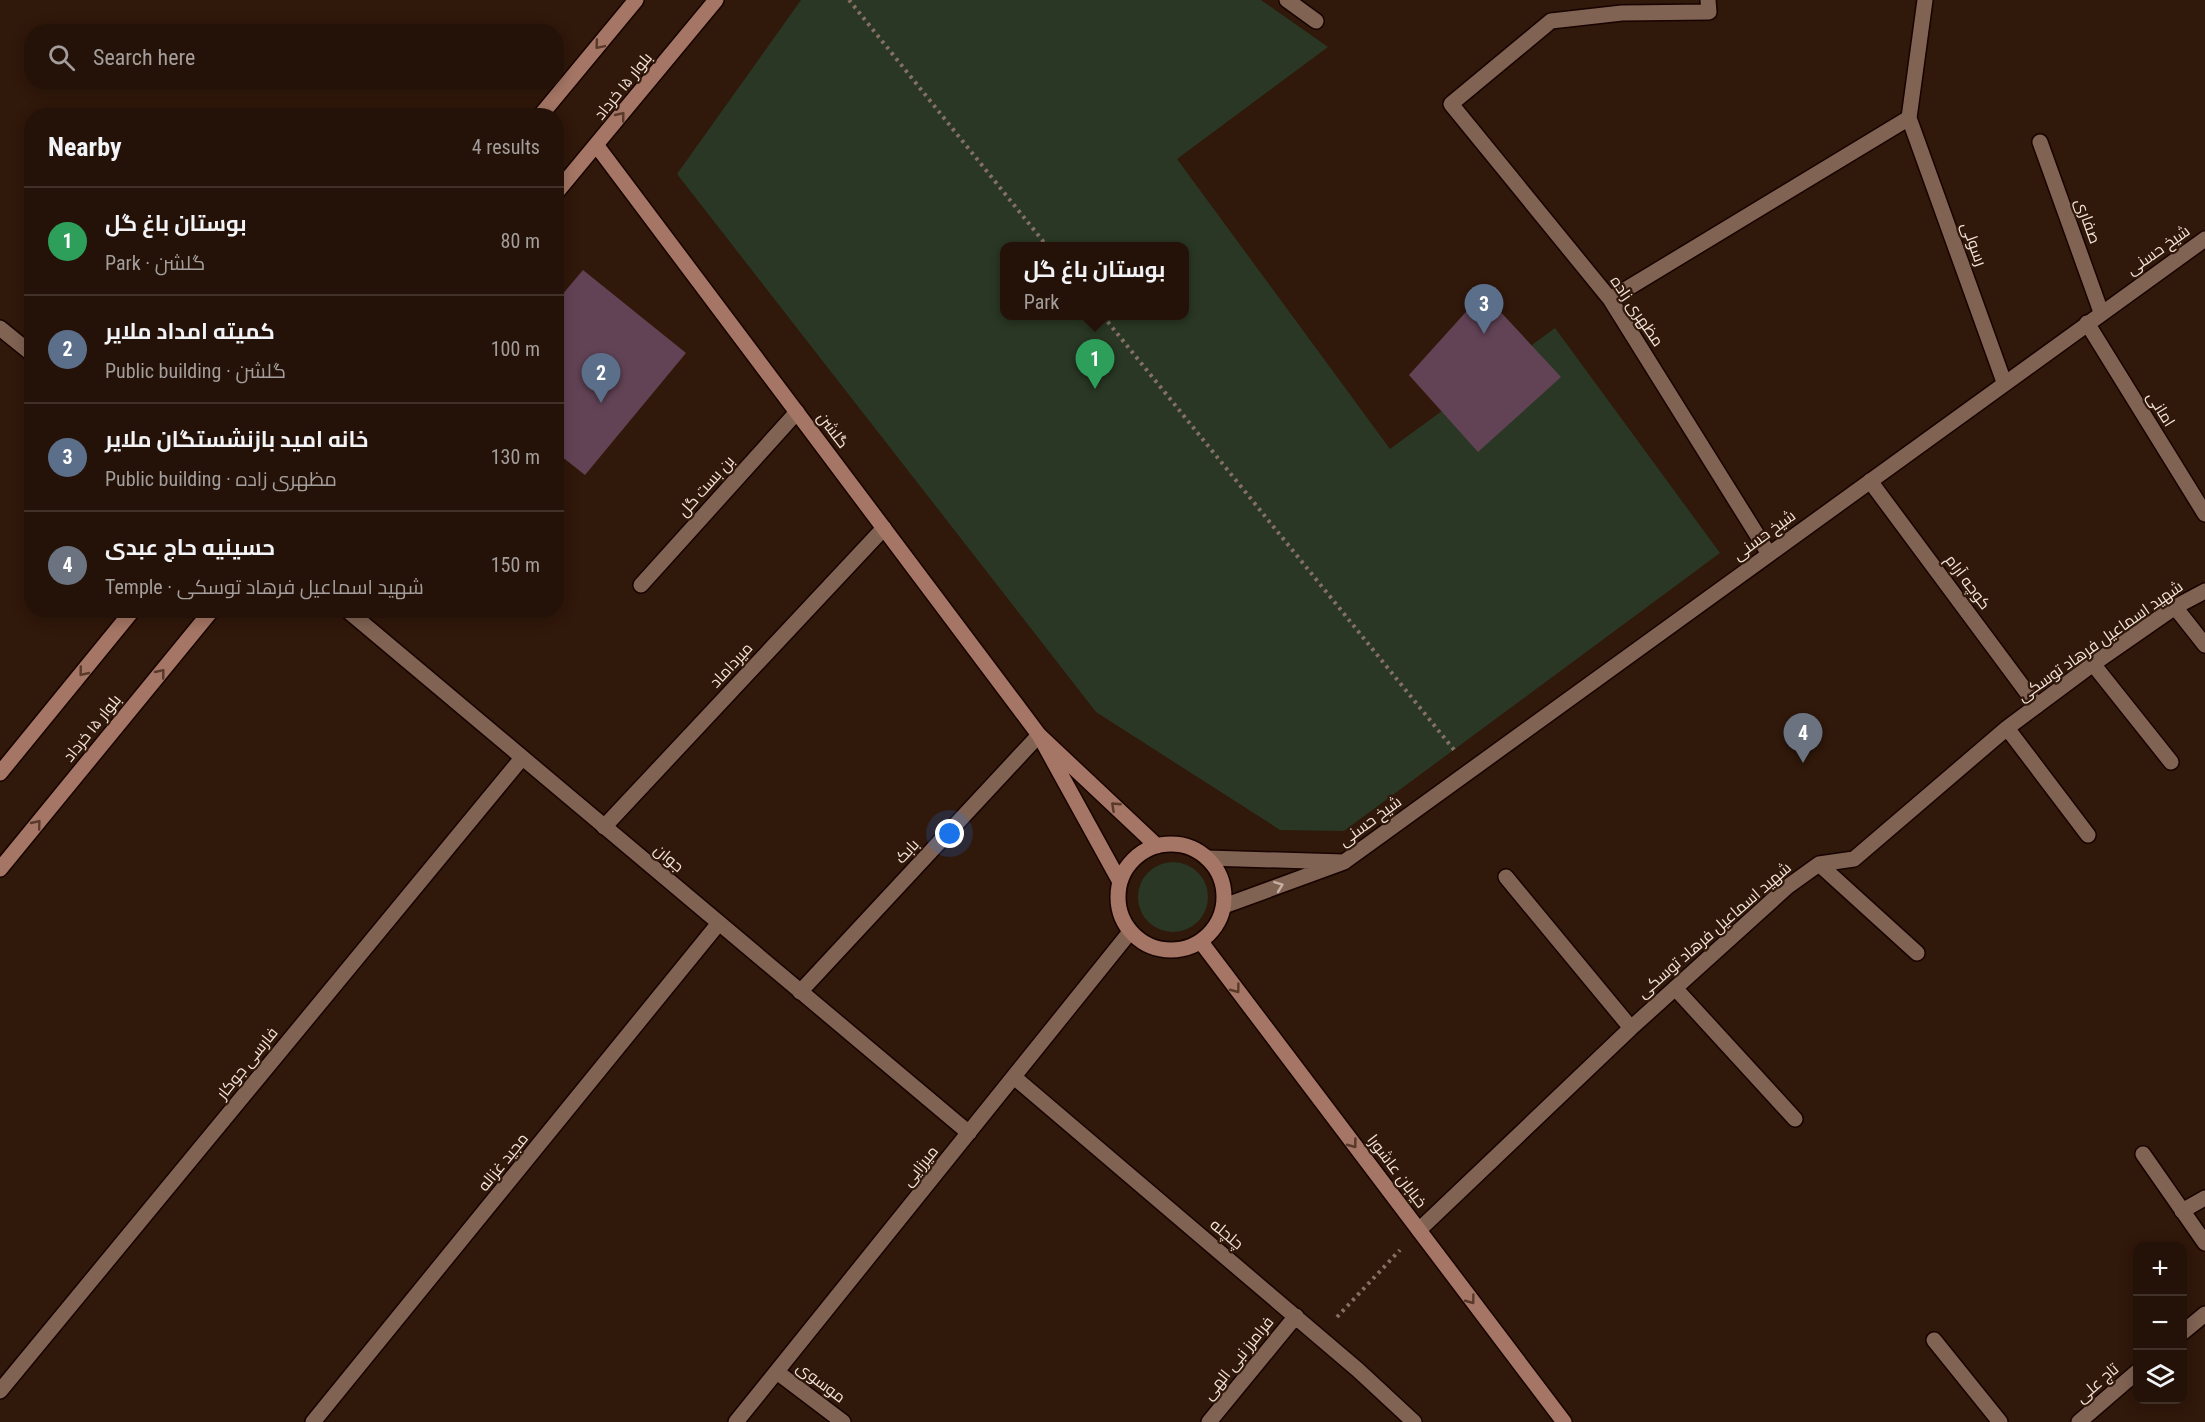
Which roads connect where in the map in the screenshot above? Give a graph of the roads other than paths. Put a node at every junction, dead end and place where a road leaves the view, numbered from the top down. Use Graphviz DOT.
graph roads {
  1 [pos="636,0"];
  2 [pos="716,0"];
  3 [pos="1287,0"];
  4 [pos="1708,0"];
  5 [pos="1925,0"];
  6 [pos="1316,21"];
  7 [pos="564,87"];
  8 [pos="562,90"];
  9 [pos="547,108"];
  10 [pos="1909,118"];
  11 [pos="2040,142"];
  12 [pos="597,146"];
  13 [pos="564,184"];
  14 [pos="2205,239"];
  15 [pos="1610,299"];
  16 [pos="2102,312"];
  17 [pos="2087,323"];
  18 [pos="0,328"];
  19 [pos="24,348"];
  20 [pos="2004,382"];
  21 [pos="797,412"];
  22 [pos="1870,481"];
  23 [pos="2205,514"];
  24 [pos="884,528"];
  25 [pos="1768,554"];
  26 [pos="641,585"];
  27 [pos="2205,591"];
  28 [pos="2175,607"];
  29 [pos="126,618"];
  30 [pos="205,618"];
  31 [pos="356,618"];
  32 [pos="2205,645"];
  33 [pos="2093,664"];
  34 [pos="2037,706"];
  35 [pos="2007,728"];
  36 [pos="1039,735"];
  37 [pos="522,758"];
  38 [pos="2171,762"];
  39 [pos="0,773"];
  40 [pos="604,827"];
  41 [pos="2088,835"];
  42 [pos="1157,846"];
  43 [pos="1207,858"];
  44 [pos="1344,862"];
  45 [pos="1819,864"];
  46 [pos="0,869"];
  47 [pos="1506,877"];
  48 [pos="1120,882"];
  49 [pos="1224,906"];
  50 [pos="719,923"];
  51 [pos="1130,932"];
  52 [pos="1201,942"];
  53 [pos="1917,953"];
  54 [pos="1675,988"];
  55 [pos="800,992"];
  56 [pos="1631,1028"];
  57 [pos="1014,1077"];
  58 [pos="1795,1119"];
  59 [pos="969,1133"];
  60 [pos="2143,1154"];
  61 [pos="2205,1198"];
  62 [pos="2182,1211"];
  63 [pos="1419,1230"];
  64 [pos="2205,1243"];
  65 [pos="2205,1314"];
  66 [pos="1296,1316"];
  67 [pos="2187,1328"];
  68 [pos="1934,1340"];
  69 [pos="777,1372"];
  70 [pos="2133,1375"];
  71 [pos="0,1391"];
  72 [pos="313,1422"];
  73 [pos="736,1422"];
  74 [pos="843,1422"];
  75 [pos="1209,1422"];
  76 [pos="1413,1422"];
  77 [pos="1564,1422"];
  78 [pos="2000,1422"];
  79 [pos="2079,1422"];
  1 -- 7 [label="main road, one-way"];
  12 -- 2 [label="main road, بلوار ۱۵ خرداد, one-way"];
  3 -- 6 [label="street"];
  4 -- 15 [label="street, مظهری زاده"];
  5 -- 10 [label="street"];
  8 -- 9 [label="main road, one-way"];
  10 -- 15 [label="street"];
  10 -- 20 [label="street, رسولی"];
  11 -- 16 [label="street, صفاری"];
  12 -- 13 [label="main road, بلوار ۱۵ خرداد"];
  12 -- 21 [label="main road, گلشن"];
  14 -- 16 [label="street, شیخ حسنی"];
  15 -- 25 [label="street, مظهری زاده"];
  16 -- 17 [label="street, شیخ حسنی"];
  17 -- 20 [label="street, شیخ حسنی"];
  17 -- 23 [label="street, امانی"];
  18 -- 19 [label="street"];
  20 -- 22 [label="street, شیخ حسنی"];
  21 -- 24 [label="main road, گلشن"];
  21 -- 26 [label="street, بن بست گل"];
  22 -- 25 [label="street, شیخ حسنی"];
  22 -- 34 [label="street, کوچه آرام"];
  24 -- 36 [label="main road, گلشن"];
  24 -- 40 [label="street, میرداماد"];
  25 -- 44 [label="street, شیخ حسنی"];
  27 -- 28 [label="street, شهید اسماعیل فرهاد توسکی"];
  28 -- 32 [label="street"];
  28 -- 33 [label="street, شهید اسماعیل فرهاد توسکی"];
  29 -- 39 [label="main road, one-way"];
  46 -- 30 [label="main road, بلوار ۱۵ خرداد, one-way"];
  31 -- 37 [label="street, جوان"];
  33 -- 34 [label="street, شهید اسماعیل فرهاد توسکی"];
  33 -- 38 [label="street"];
  34 -- 35 [label="street, شهید اسماعیل فرهاد توسکی"];
  35 -- 41 [label="street"];
  35 -- 45 [label="street, شهید اسماعیل فرهاد توسکی"];
  42 -- 36 [label="main road, one-way"];
  36 -- 48 [label="main road"];
  36 -- 55 [label="street, بابک"];
  37 -- 40 [label="street, جوان"];
  37 -- 71 [label="street, فارسی جوکار"];
  40 -- 50 [label="street, جوان"];
  42 -- 43 [label="main road"];
  42 -- 48 [label="main road"];
  43 -- 44 [label="street"];
  43 -- 49 [label="main road"];
  49 -- 44 [label="street, شیخ حسنی, one-way"];
  45 -- 53 [label="street"];
  45 -- 54 [label="street, شهید اسماعیل فرهاد توسکی"];
  47 -- 56 [label="street"];
  48 -- 51 [label="main road"];
  49 -- 52 [label="main road"];
  50 -- 55 [label="street, جوان"];
  50 -- 72 [label="street, مجید غزاله"];
  51 -- 52 [label="main road"];
  51 -- 57 [label="street, میرزایی"];
  52 -- 63 [label="main road, خیابان عاشورا, one-way"];
  54 -- 56 [label="street, شهید اسماعیل فرهاد توسکی"];
  54 -- 58 [label="street"];
  55 -- 59 [label="street, جوان"];
  56 -- 63 [label="street, شهید اسماعیل فرهاد توسکی"];
  57 -- 59 [label="street, میرزایی"];
  57 -- 66 [label="street, چلچله"];
  59 -- 69 [label="street, میرزایی"];
  60 -- 62 [label="street"];
  61 -- 62 [label="street"];
  62 -- 64 [label="street"];
  63 -- 77 [label="main road, خیابان عاشورا, one-way"];
  65 -- 67 [label="street"];
  66 -- 75 [label="street, فرامرز نبی الهی"];
  66 -- 76 [label="street, چلچله"];
  68 -- 78 [label="street"];
  69 -- 73 [label="street, میرزایی"];
  69 -- 74 [label="street, موسوی"];
  70 -- 79 [label="street, تاج علی"];
}
